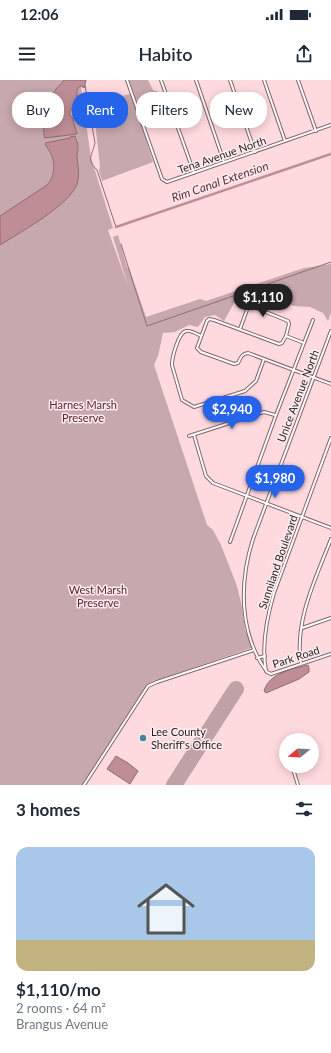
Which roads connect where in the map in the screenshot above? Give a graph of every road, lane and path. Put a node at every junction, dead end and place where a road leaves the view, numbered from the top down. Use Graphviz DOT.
graph roads {
  1 [pos="127,80"];
  2 [pos="161,80"];
  3 [pos="196,80"];
  4 [pos="230,80"];
  5 [pos="264,80"];
  6 [pos="298,80"];
  7 [pos="331,125"];
  8 [pos="316,130"];
  9 [pos="285,141"];
  10 [pos="255,152"];
  11 [pos="224,162"];
  12 [pos="194,173"];
  13 [pos="313,320"];
  14 [pos="240,329"];
  15 [pos="331,331"];
  16 [pos="201,336"];
  17 [pos="286,336"];
  18 [pos="304,343"];
  19 [pos="264,359"];
  20 [pos="293,370"];
  21 [pos="313,378"];
  22 [pos="331,384"];
  23 [pos="276,416"];
  24 [pos="194,435"];
  25 [pos="189,436"];
  26 [pos="331,438"];
  27 [pos="247,497"];
  28 [pos="266,504"];
  29 [pos="302,517"];
  30 [pos="331,528"];
  31 [pos="331,539"];
  32 [pos="230,542"];
  33 [pos="331,618"];
  34 [pos="302,628"];
  35 [pos="254,650"];
  36 [pos="331,654"];
  37 [pos="265,656"];
  38 [pos="257,658"];
  39 [pos="301,664"];
  40 [pos="267,672"];
  41 [pos="294,773"];
  42 [pos="84,785"];
  43 [pos="298,785"];
  1 -- 12 [label="street, Tena Avenue North"];
  2 -- 12 [label="street"];
  3 -- 11 [label="street"];
  4 -- 10 [label="street"];
  5 -- 9 [label="street"];
  6 -- 8 [label="street"];
  7 -- 8 [label="street, Tena Avenue North"];
  8 -- 9 [label="street, Tena Avenue North"];
  9 -- 10 [label="street, Tena Avenue North"];
  10 -- 11 [label="street, Tena Avenue North"];
  11 -- 12 [label="street, Tena Avenue North"];
  13 -- 18 [label="street"];
  14 -- 16 [label="street"];
  14 -- 17 [label="street"];
  14 -- 17 [label="street"];
  15 -- 21 [label="street, Unice Avenue North"];
  16 -- 19 [label="street"];
  16 -- 19 [label="street"];
  17 -- 18 [label="street"];
  18 -- 20 [label="street"];
  19 -- 20 [label="street"];
  20 -- 21 [label="street"];
  20 -- 23 [label="street"];
  21 -- 22 [label="street"];
  21 -- 28 [label="street, Unice Avenue North"];
  23 -- 24 [label="street"];
  23 -- 27 [label="street"];
  24 -- 25 [label="street"];
  24 -- 27 [label="street"];
  26 -- 29 [label="street, Sunniland Boulevard"];
  27 -- 28 [label="street"];
  27 -- 32 [label="street"];
  28 -- 29 [label="street"];
  28 -- 35 [label="street, Unice Avenue North"];
  29 -- 30 [label="street"];
  29 -- 37 [label="street, Sunniland Boulevard"];
  31 -- 34 [label="street"];
  33 -- 34 [label="street"];
  34 -- 39 [label="street"];
  35 -- 38 [label="street, Unice Avenue North"];
  35 -- 42 [label="street"];
  36 -- 39 [label="street, Park Road"];
  37 -- 38 [label="street"];
  37 -- 40 [label="street, Sunniland Boulevard"];
  38 -- 40 [label="street, Unice Avenue North"];
  39 -- 40 [label="street, Park Road"];
  41 -- 43 [label="street"];
}
